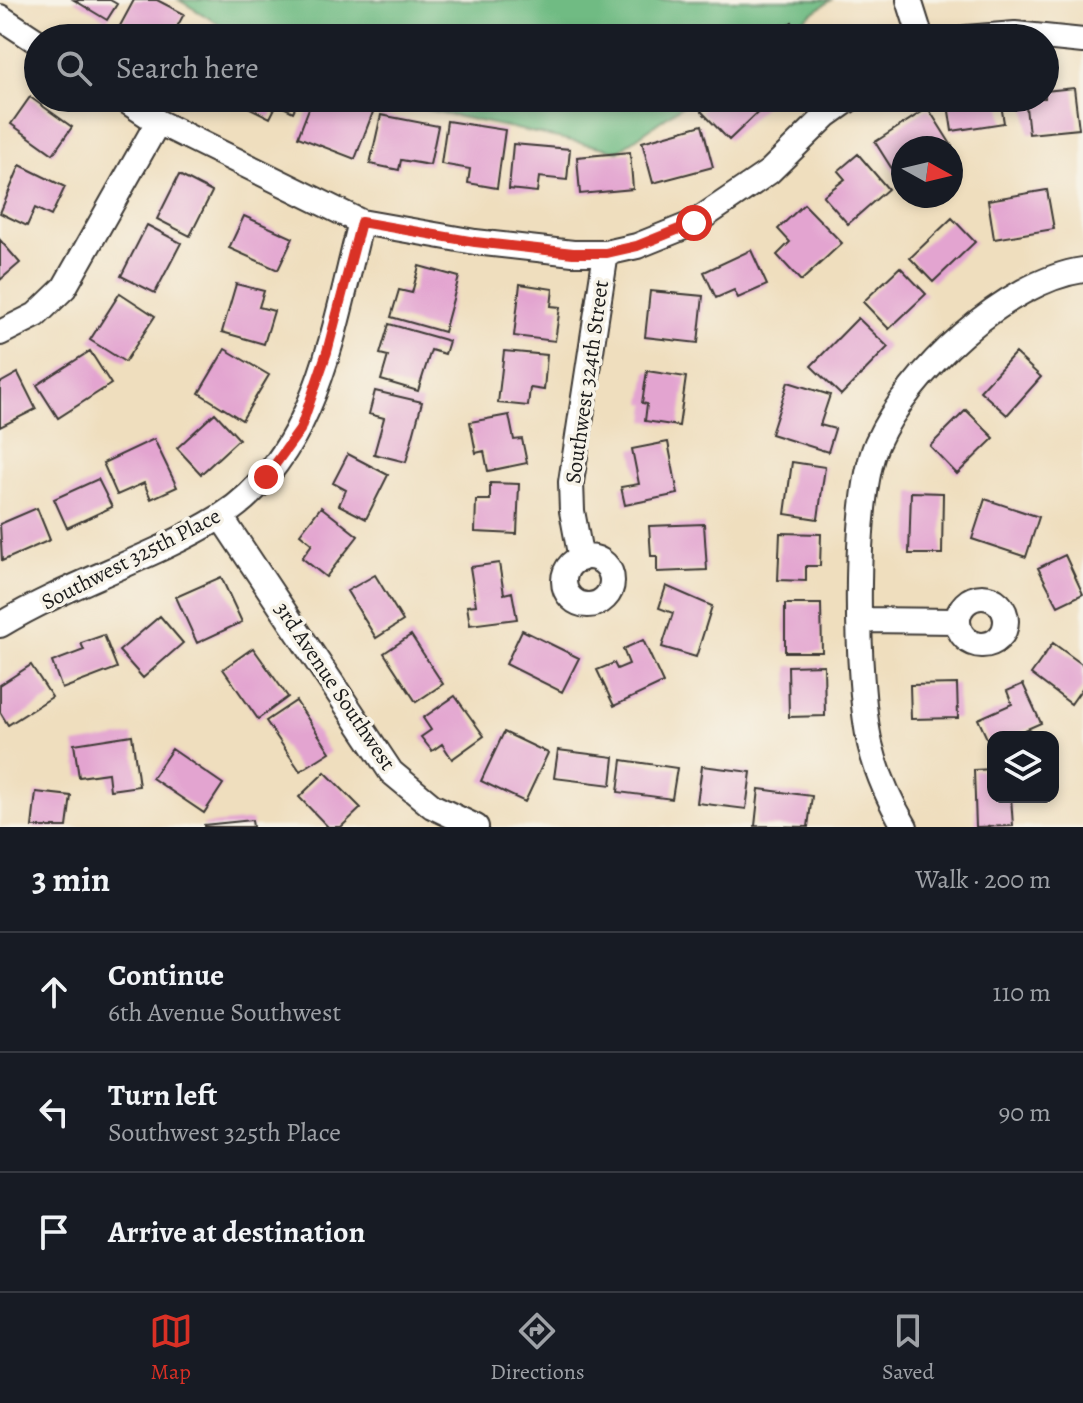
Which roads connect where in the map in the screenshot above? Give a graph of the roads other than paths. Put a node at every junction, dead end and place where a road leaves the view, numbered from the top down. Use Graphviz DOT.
graph roads {
  1 [pos="909,0"];
  2 [pos="0,17"];
  3 [pos="917,24"];
  4 [pos="24,33"];
  5 [pos="1059,39"];
  6 [pos="1083,41"];
  7 [pos="143,112"];
  8 [pos="831,112"];
  9 [pos="158,122"];
  10 [pos="361,222"];
  11 [pos="606,253"];
  12 [pos="1083,270"];
  13 [pos="0,333"];
  14 [pos="221,517"];
  15 [pos="581,559"];
  16 [pos="862,620"];
  17 [pos="958,621"];
  18 [pos="0,625"];
  19 [pos="476,827"];
  20 [pos="905,827"];
  1 -- 3 [label="street"];
  2 -- 4 [label="street"];
  5 -- 6 [label="street"];
  7 -- 9 [label="street"];
  8 -- 11 [label="street"];
  9 -- 10 [label="street"];
  9 -- 13 [label="street"];
  10 -- 11 [label="street"];
  10 -- 14 [label="street, Southwest 325th Place"];
  11 -- 15 [label="street, Southwest 324th Street"];
  12 -- 16 [label="street"];
  14 -- 18 [label="street, Southwest 325th Place"];
  14 -- 19 [label="street, 3rd Avenue Southwest"];
  16 -- 17 [label="street"];
  16 -- 20 [label="street"];
}
